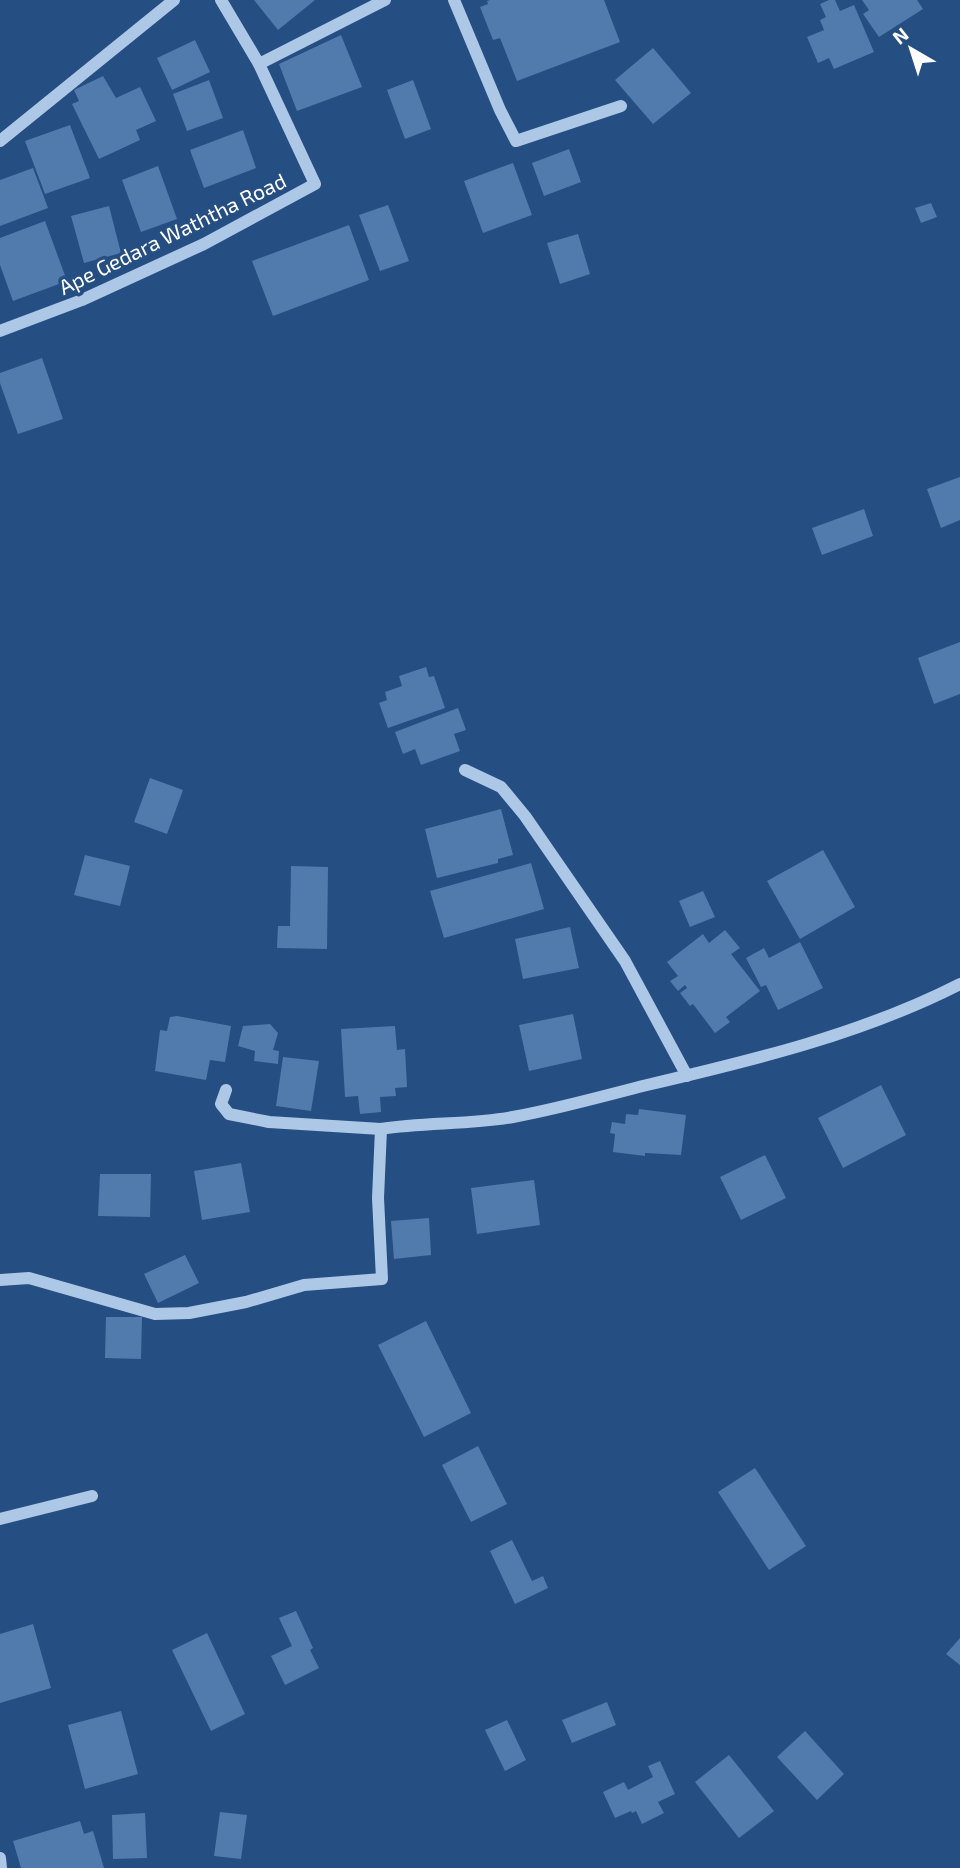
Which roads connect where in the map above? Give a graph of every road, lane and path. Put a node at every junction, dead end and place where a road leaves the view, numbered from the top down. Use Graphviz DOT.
graph roads {
  1 [pos="174,0"];
  2 [pos="221,0"];
  3 [pos="386,0"];
  4 [pos="454,0"];
  5 [pos="260,64"];
  6 [pos="621,106"];
  7 [pos="0,141"];
  8 [pos="0,331"];
  9 [pos="465,770"];
  10 [pos="960,984"];
  11 [pos="687,1076"];
  12 [pos="226,1090"];
  13 [pos="381,1129"];
  14 [pos="0,1280"];
  15 [pos="92,1496"];
  16 [pos="0,1519"];
  17 [pos="0,1858"];
  18 [pos="1,1868"];
  1 -- 7 [label="street"];
  2 -- 5 [label="street, Ape Gedara Waththa Road"];
  3 -- 5 [label="street"];
  4 -- 6 [label="street"];
  5 -- 8 [label="street, Ape Gedara Waththa Road"];
  9 -- 11 [label="street"];
  10 -- 11 [label="street"];
  11 -- 13 [label="street"];
  12 -- 13 [label="street"];
  13 -- 14 [label="street"];
  15 -- 16 [label="street"];
  17 -- 18 [label="street"];
}
